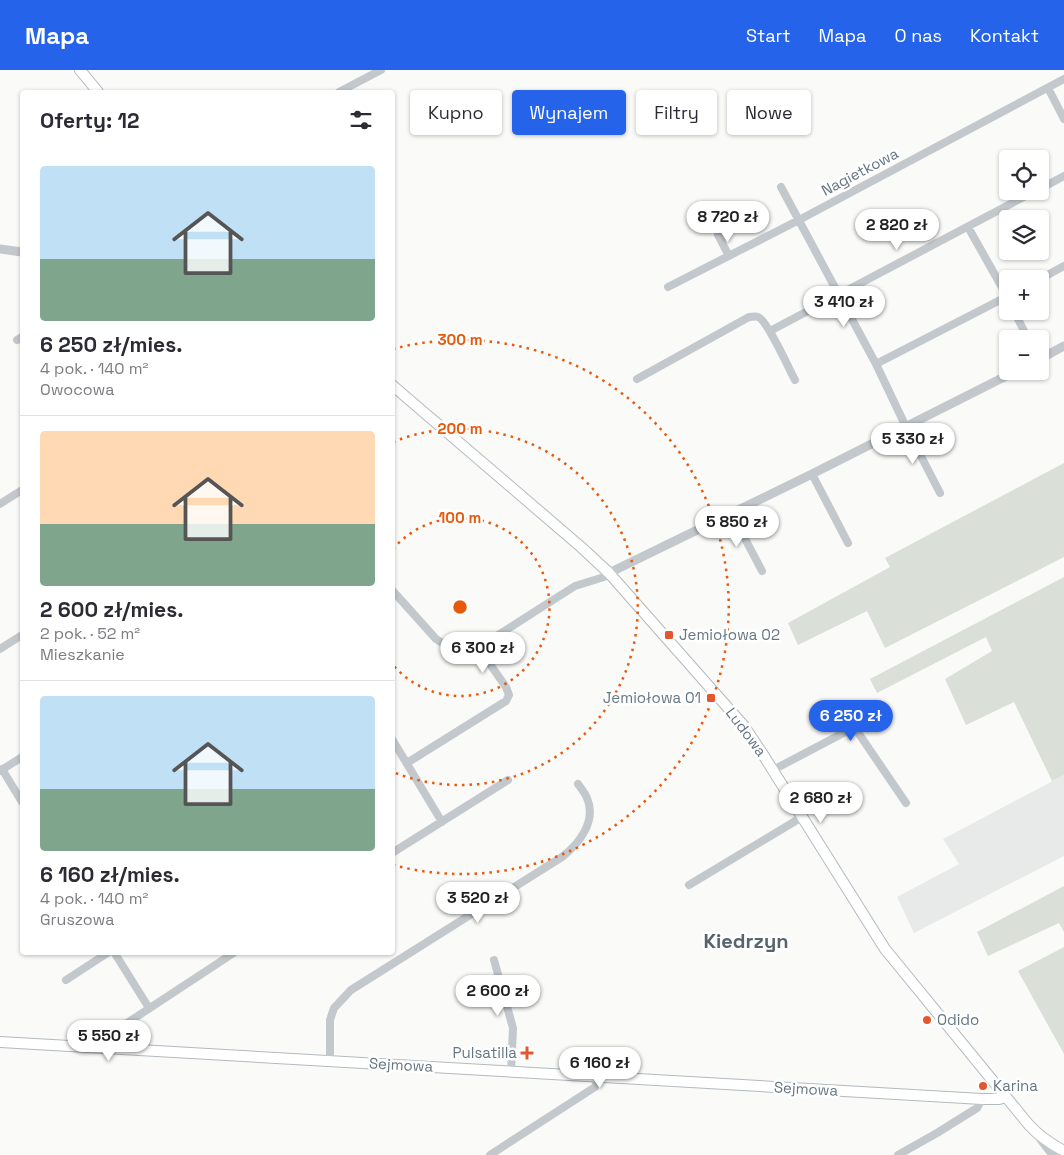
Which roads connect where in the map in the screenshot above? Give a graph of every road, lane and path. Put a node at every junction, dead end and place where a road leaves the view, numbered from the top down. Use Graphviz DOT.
graph roads {
  1 [pos="80,70"];
  2 [pos="381,70"];
  3 [pos="1064,79"];
  4 [pos="1048,88"];
  5 [pos="96,90"];
  6 [pos="343,90"];
  7 [pos="1064,118"];
  8 [pos="1064,176"];
  9 [pos="1049,184"];
  10 [pos="781,186"];
  11 [pos="1018,200"];
  12 [pos="799,220"];
  13 [pos="968,227"];
  14 [pos="718,235"];
  15 [pos="0,249"];
  16 [pos="20,252"];
  17 [pos="729,256"];
  18 [pos="1064,266"];
  19 [pos="1049,274"];
  20 [pos="999,283"];
  21 [pos="668,287"];
  22 [pos="840,294"];
  23 [pos="999,301"];
  24 [pos="770,331"];
  25 [pos="1064,346"];
  26 [pos="1049,354"];
  27 [pos="876,364"];
  28 [pos="637,379"];
  29 [pos="795,380"];
  30 [pos="999,380"];
  31 [pos="395,388"];
  32 [pos="906,427"];
  33 [pos="812,474"];
  34 [pos="20,491"];
  35 [pos="940,493"];
  36 [pos="0,504"];
  37 [pos="732,514"];
  38 [pos="848,543"];
  39 [pos="762,571"];
  40 [pos="609,573"];
  41 [pos="395,593"];
  42 [pos="20,636"];
  43 [pos="482,647"];
  44 [pos="0,649"];
  45 [pos="395,744"];
  46 [pos="20,757"];
  47 [pos="407,763"];
  48 [pos="1,770"];
  49 [pos="774,770"];
  50 [pos="508,780"];
  51 [pos="578,784"];
  52 [pos="20,799"];
  53 [pos="906,803"];
  54 [pos="802,817"];
  55 [pos="442,822"];
  56 [pos="395,851"];
  57 [pos="688,885"];
  58 [pos="104,955"];
  59 [pos="116,955"];
  60 [pos="231,955"];
  61 [pos="494,960"];
  62 [pos="66,980"];
  63 [pos="149,1008"];
  64 [pos="0,1042"];
  65 [pos="96,1048"];
  66 [pos="330,1061"];
  67 [pos="511,1072"];
  68 [pos="600,1077"];
  69 [pos="1006,1097"];
  70 [pos="982,1099"];
  71 [pos="1037,1134"];
  72 [pos="1062,1152"];
  73 [pos="490,1155"];
  74 [pos="898,1155"];
  75 [pos="1053,1155"];
  1 -- 5 [label="main road"];
  2 -- 6 [label="street"];
  3 -- 4 [label="street, Nagietkowa"];
  4 -- 7 [label="street"];
  4 -- 12 [label="street, Nagietkowa"];
  8 -- 9 [label="street"];
  10 -- 12 [label="street"];
  11 -- 13 [label="street"];
  12 -- 17 [label="street, Nagietkowa"];
  12 -- 22 [label="street"];
  13 -- 20 [label="street"];
  13 -- 22 [label="street"];
  14 -- 17 [label="street"];
  15 -- 16 [label="street"];
  17 -- 21 [label="street, Nagietkowa"];
  18 -- 19 [label="street"];
  22 -- 24 [label="street"];
  22 -- 27 [label="street"];
  23 -- 27 [label="street"];
  24 -- 28 [label="street"];
  24 -- 29 [label="street"];
  25 -- 26 [label="street"];
  27 -- 32 [label="street"];
  30 -- 32 [label="street"];
  31 -- 40 [label="main road, Ludowa"];
  32 -- 33 [label="street"];
  32 -- 35 [label="street"];
  33 -- 37 [label="street"];
  33 -- 38 [label="street"];
  34 -- 36 [label="street"];
  37 -- 39 [label="street"];
  37 -- 40 [label="street"];
  40 -- 43 [label="street"];
  40 -- 49 [label="main road, Ludowa"];
  41 -- 43 [label="street"];
  42 -- 44 [label="street"];
  43 -- 47 [label="street"];
  45 -- 47 [label="street"];
  46 -- 48 [label="street"];
  47 -- 55 [label="street"];
  48 -- 52 [label="street"];
  49 -- 53 [label="street"];
  49 -- 54 [label="main road, Ludowa"];
  50 -- 55 [label="street"];
  51 -- 66 [label="street"];
  54 -- 57 [label="street"];
  54 -- 69 [label="main road, Ludowa"];
  55 -- 56 [label="street"];
  58 -- 62 [label="street"];
  59 -- 63 [label="street"];
  60 -- 63 [label="street"];
  61 -- 67 [label="street"];
  63 -- 65 [label="street"];
  64 -- 65 [label="main road, Sejmowa"];
  65 -- 66 [label="main road, Sejmowa"];
  66 -- 67 [label="main road, Sejmowa"];
  67 -- 68 [label="main road, Sejmowa"];
  68 -- 70 [label="main road, Sejmowa"];
  68 -- 73 [label="street"];
  69 -- 70 [label="main road, Sejmowa"];
  69 -- 71 [label="main road, Ludowa"];
  70 -- 74 [label="street"];
  71 -- 72 [label="main road, Ludowa"];
  71 -- 75 [label="street"];
}
